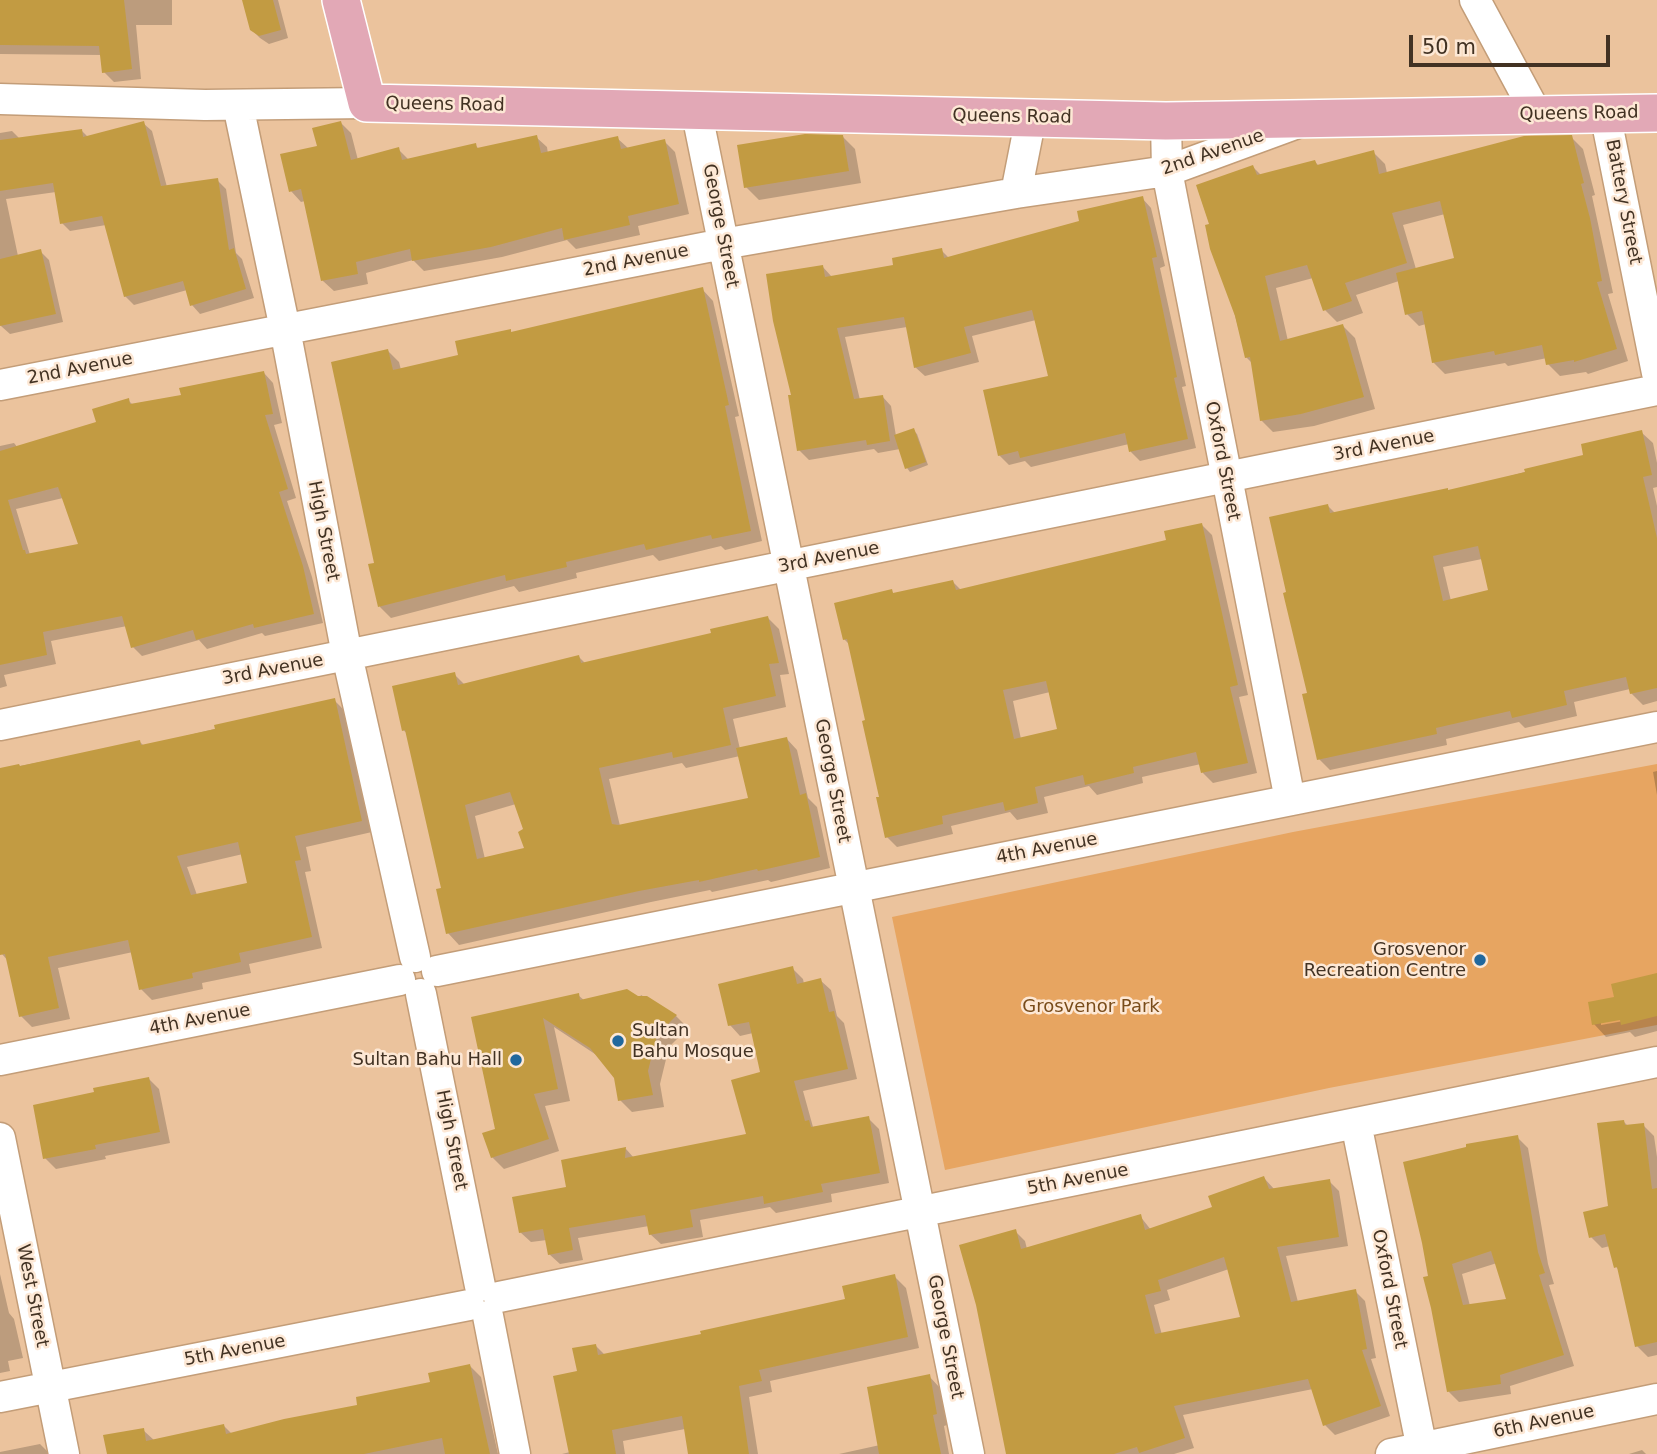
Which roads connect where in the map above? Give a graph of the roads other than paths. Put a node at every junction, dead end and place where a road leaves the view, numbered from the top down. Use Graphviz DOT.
graph roads {
  1 [pos="341,0"];
  2 [pos="1475,0"];
  3 [pos="0,99"];
  4 [pos="367,103"];
  5 [pos="238,105"];
  6 [pos="696,109"];
  7 [pos="1605,113"];
  8 [pos="1657,113"];
  9 [pos="1537,115"];
  10 [pos="1031,117"];
  11 [pos="1310,118"];
  12 [pos="1166,121"];
  13 [pos="1167,171"];
  14 [pos="1016,193"];
  15 [pos="723,244"];
  16 [pos="285,329"];
  17 [pos="1657,373"];
  18 [pos="0,385"];
  19 [pos="1657,390"];
  20 [pos="1225,478"];
  21 [pos="789,566"];
  22 [pos="347,655"];
  23 [pos="0,725"];
  24 [pos="1657,727"];
  25 [pos="1290,800"];
  26 [pos="854,888"];
  27 [pos="418,975"];
  28 [pos="0,1060"];
  29 [pos="1657,1062"];
  30 [pos="1356,1123"];
  31 [pos="0,1138"];
  32 [pos="919,1212"];
  33 [pos="484,1301"];
  34 [pos="50,1387"];
  35 [pos="0,1398"];
  36 [pos="1657,1399"];
  37 [pos="1422,1451"];
  38 [pos="64,1454"];
  39 [pos="514,1454"];
  40 [pos="968,1454"];
  41 [pos="1391,1454"];
  1 -- 4 [label="main road, Queens Road"];
  2 -- 9 [label="street"];
  3 -- 5 [label="street, Queens Road"];
  4 -- 5 [label="street, Queens Road"];
  4 -- 6 [label="main road, Queens Road"];
  5 -- 16 [label="street, High Street"];
  6 -- 10 [label="main road, Queens Road"];
  6 -- 15 [label="street, George Street"];
  7 -- 8 [label="main road, Queens Road"];
  7 -- 9 [label="main road, Queens Road"];
  7 -- 17 [label="street, Battery Street"];
  9 -- 11 [label="main road, Queens Road"];
  10 -- 12 [label="main road, Queens Road"];
  10 -- 14 [label="street"];
  11 -- 12 [label="main road, Queens Road"];
  11 -- 13 [label="street, 2nd Avenue"];
  12 -- 13 [label="street, Oxford Street"];
  13 -- 14 [label="street, 2nd Avenue"];
  13 -- 20 [label="street, Oxford Street"];
  14 -- 15 [label="street, 2nd Avenue"];
  15 -- 16 [label="street, 2nd Avenue"];
  15 -- 21 [label="street, George Street"];
  16 -- 18 [label="street, 2nd Avenue"];
  16 -- 22 [label="street, High Street"];
  19 -- 20 [label="street, 3rd Avenue"];
  20 -- 21 [label="street, 3rd Avenue"];
  20 -- 25 [label="street, Oxford Street"];
  21 -- 22 [label="street, 3rd Avenue"];
  21 -- 26 [label="street, George Street"];
  22 -- 23 [label="street, 3rd Avenue"];
  22 -- 27 [label="street, High Street"];
  24 -- 25 [label="street, 4th Avenue"];
  25 -- 26 [label="street, 4th Avenue"];
  26 -- 27 [label="street, 4th Avenue"];
  26 -- 32 [label="street, George Street"];
  27 -- 28 [label="street, 4th Avenue"];
  27 -- 33 [label="street, High Street"];
  29 -- 30 [label="street, 5th Avenue"];
  30 -- 32 [label="street, 5th Avenue"];
  30 -- 37 [label="street, Oxford Street"];
  31 -- 34 [label="street, West Street"];
  32 -- 33 [label="street, 5th Avenue"];
  32 -- 40 [label="street, George Street"];
  33 -- 34 [label="street, 5th Avenue"];
  33 -- 39 [label="street, High Street"];
  34 -- 35 [label="street, 5th Avenue"];
  34 -- 38 [label="street, West Street"];
  36 -- 37 [label="street, 6th Avenue"];
  37 -- 41 [label="street, 6th Avenue"];
}
